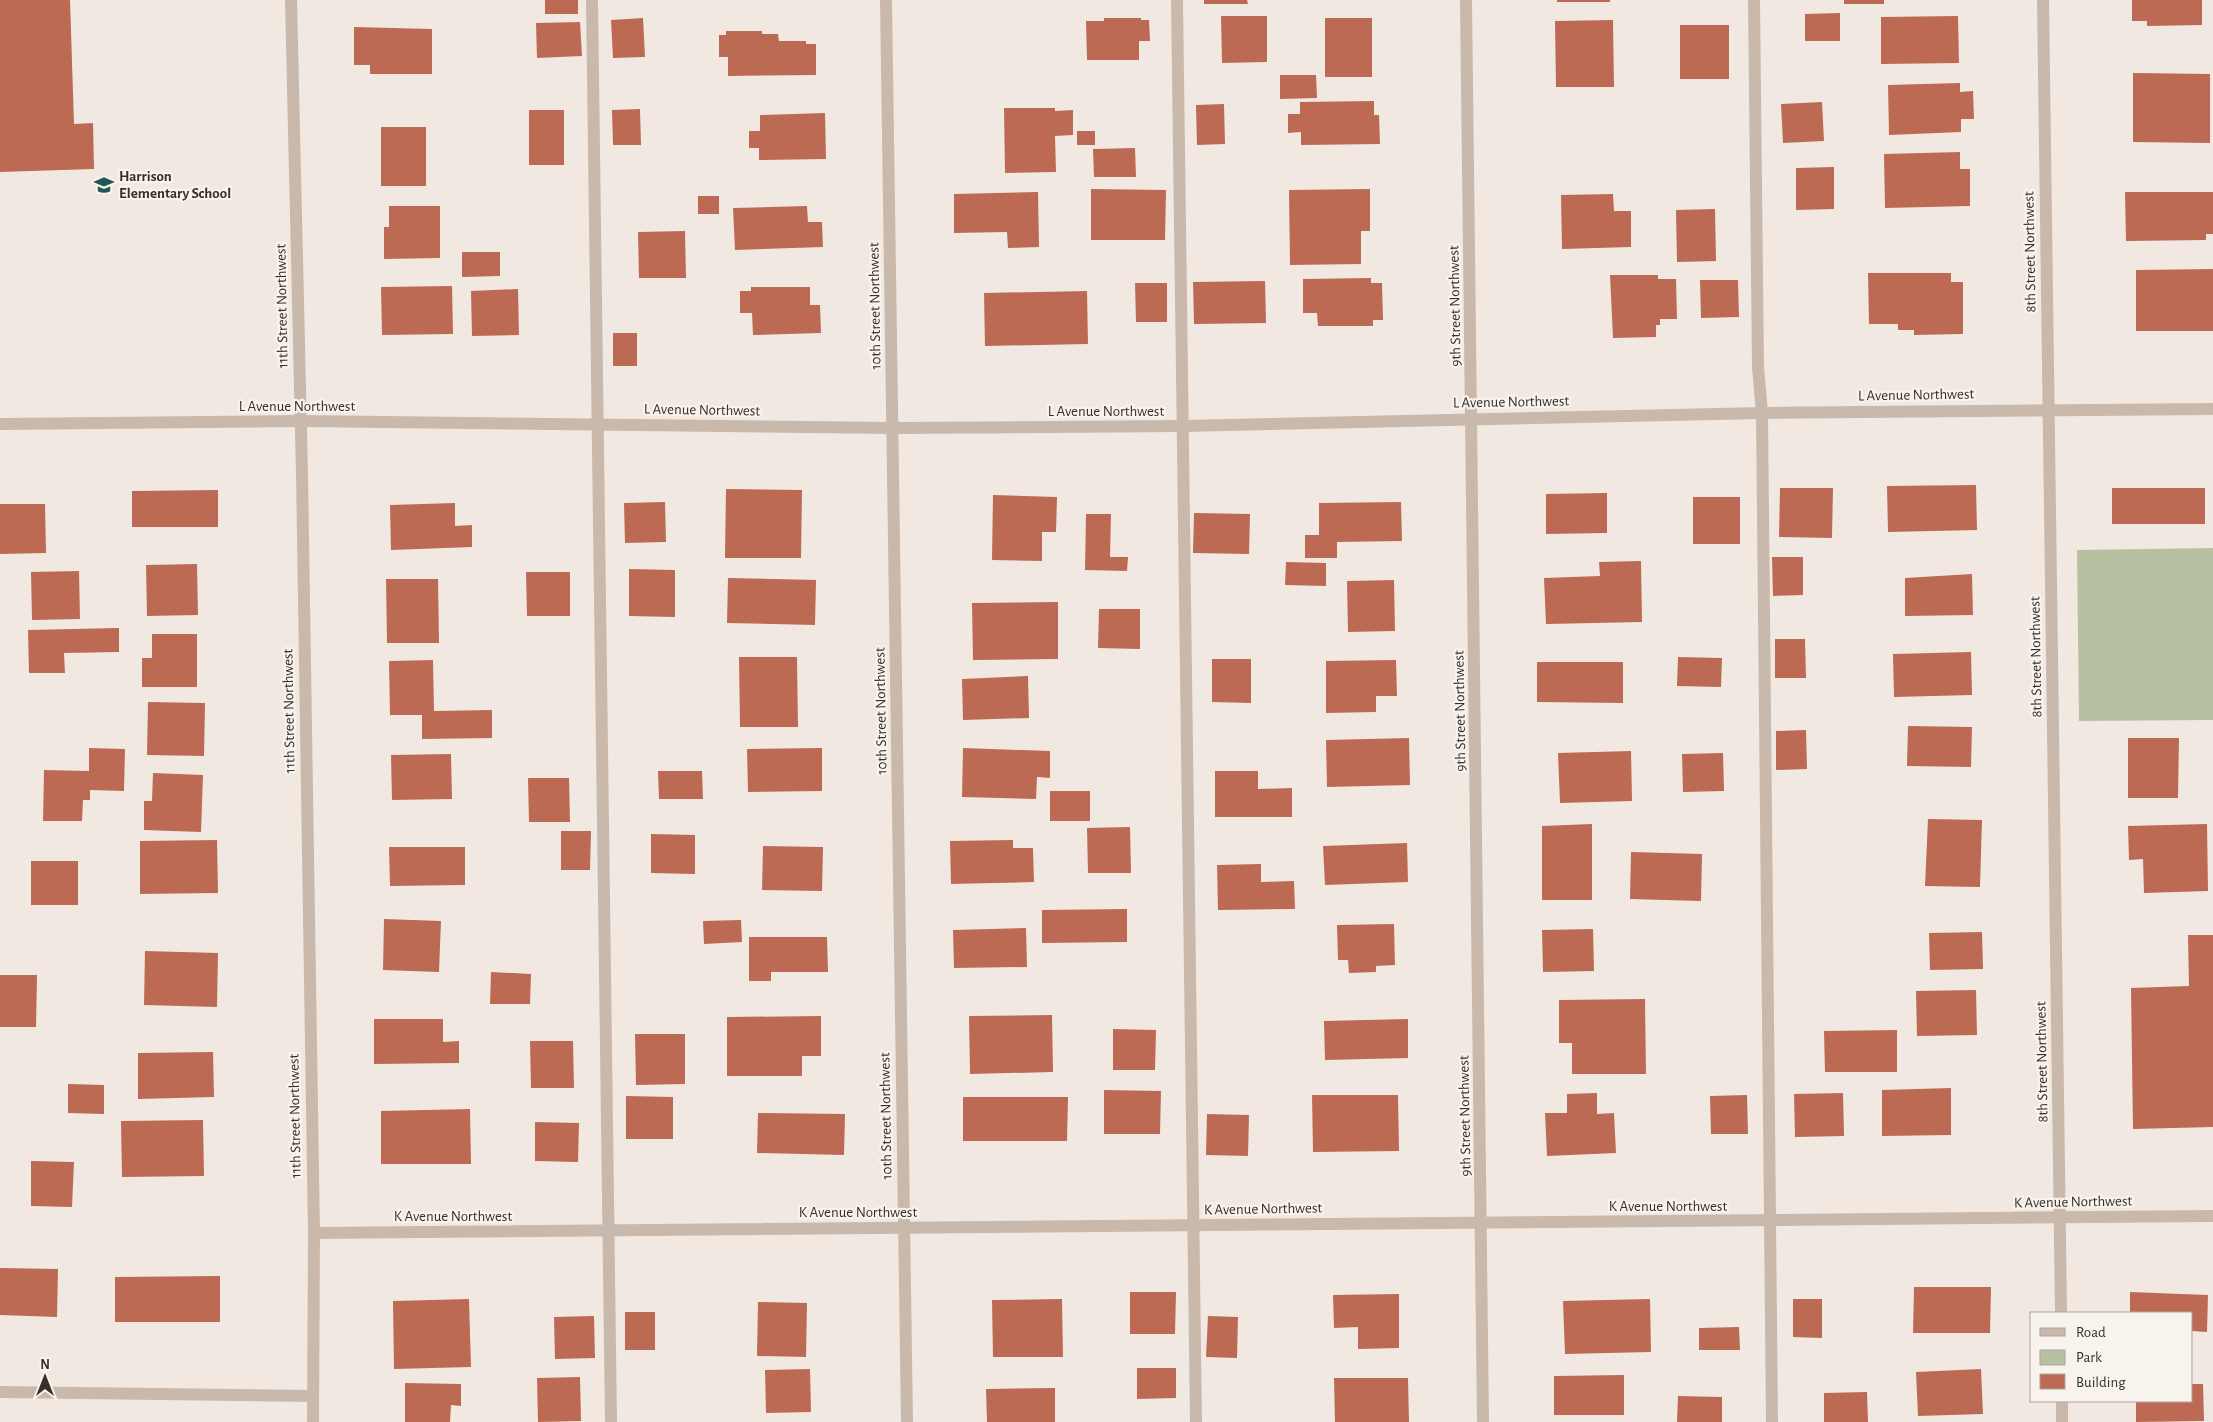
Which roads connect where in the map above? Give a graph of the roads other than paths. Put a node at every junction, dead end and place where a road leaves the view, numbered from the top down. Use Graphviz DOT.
graph roads {
  1 [pos="291,0"];
  2 [pos="592,0"];
  3 [pos="886,0"];
  4 [pos="1177,0"];
  5 [pos="1466,0"];
  6 [pos="1754,0"];
  7 [pos="2043,0"];
  8 [pos="2213,409"];
  9 [pos="2049,410"];
  10 [pos="1762,413"];
  11 [pos="1472,419"];
  12 [pos="301,421"];
  13 [pos="0,424"];
  14 [pos="597,424"];
  15 [pos="1183,426"];
  16 [pos="893,428"];
  17 [pos="2213,1216"];
  18 [pos="2060,1218"];
  19 [pos="1769,1221"];
  20 [pos="1482,1223"];
  21 [pos="1194,1226"];
  22 [pos="904,1228"];
  23 [pos="608,1230"];
  24 [pos="314,1233"];
  25 [pos="2062,1312"];
  26 [pos="0,1392"];
  27 [pos="313,1396"];
  28 [pos="2062,1402"];
  29 [pos="313,1422"];
  30 [pos="611,1422"];
  31 [pos="907,1422"];
  32 [pos="1196,1422"];
  33 [pos="1484,1422"];
  34 [pos="1772,1422"];
  35 [pos="2062,1422"];
  1 -- 12 [label="street, 11th Street Northwest"];
  2 -- 14 [label="street"];
  3 -- 16 [label="street, 10th Street Northwest"];
  4 -- 15 [label="street"];
  5 -- 11 [label="street, 9th Street Northwest"];
  6 -- 10 [label="street"];
  7 -- 9 [label="street, 8th Street Northwest"];
  8 -- 9 [label="street, L Avenue Northwest"];
  9 -- 10 [label="street, L Avenue Northwest"];
  9 -- 18 [label="street, 8th Street Northwest"];
  10 -- 11 [label="street, L Avenue Northwest"];
  10 -- 19 [label="street"];
  11 -- 15 [label="street, L Avenue Northwest"];
  11 -- 20 [label="street, 9th Street Northwest"];
  12 -- 13 [label="street, L Avenue Northwest"];
  12 -- 14 [label="street, L Avenue Northwest"];
  12 -- 24 [label="street, 11th Street Northwest"];
  14 -- 16 [label="street, L Avenue Northwest"];
  14 -- 23 [label="street"];
  15 -- 16 [label="street, L Avenue Northwest"];
  15 -- 21 [label="street"];
  16 -- 22 [label="street, 10th Street Northwest"];
  17 -- 18 [label="street, K Avenue Northwest"];
  18 -- 19 [label="street, K Avenue Northwest"];
  18 -- 25 [label="street, 8th Street Northwest"];
  19 -- 20 [label="street, K Avenue Northwest"];
  19 -- 34 [label="street"];
  20 -- 21 [label="street, K Avenue Northwest"];
  20 -- 33 [label="street, 9th Street Northwest"];
  21 -- 22 [label="street, K Avenue Northwest"];
  21 -- 32 [label="street"];
  22 -- 23 [label="street, K Avenue Northwest"];
  22 -- 31 [label="street, 10th Street Northwest"];
  23 -- 24 [label="street, K Avenue Northwest"];
  23 -- 30 [label="street"];
  24 -- 27 [label="street, 11th Street Northwest"];
  26 -- 27 [label="street"];
  27 -- 29 [label="street, 11th Street Northwest"];
  28 -- 35 [label="street"];
}
